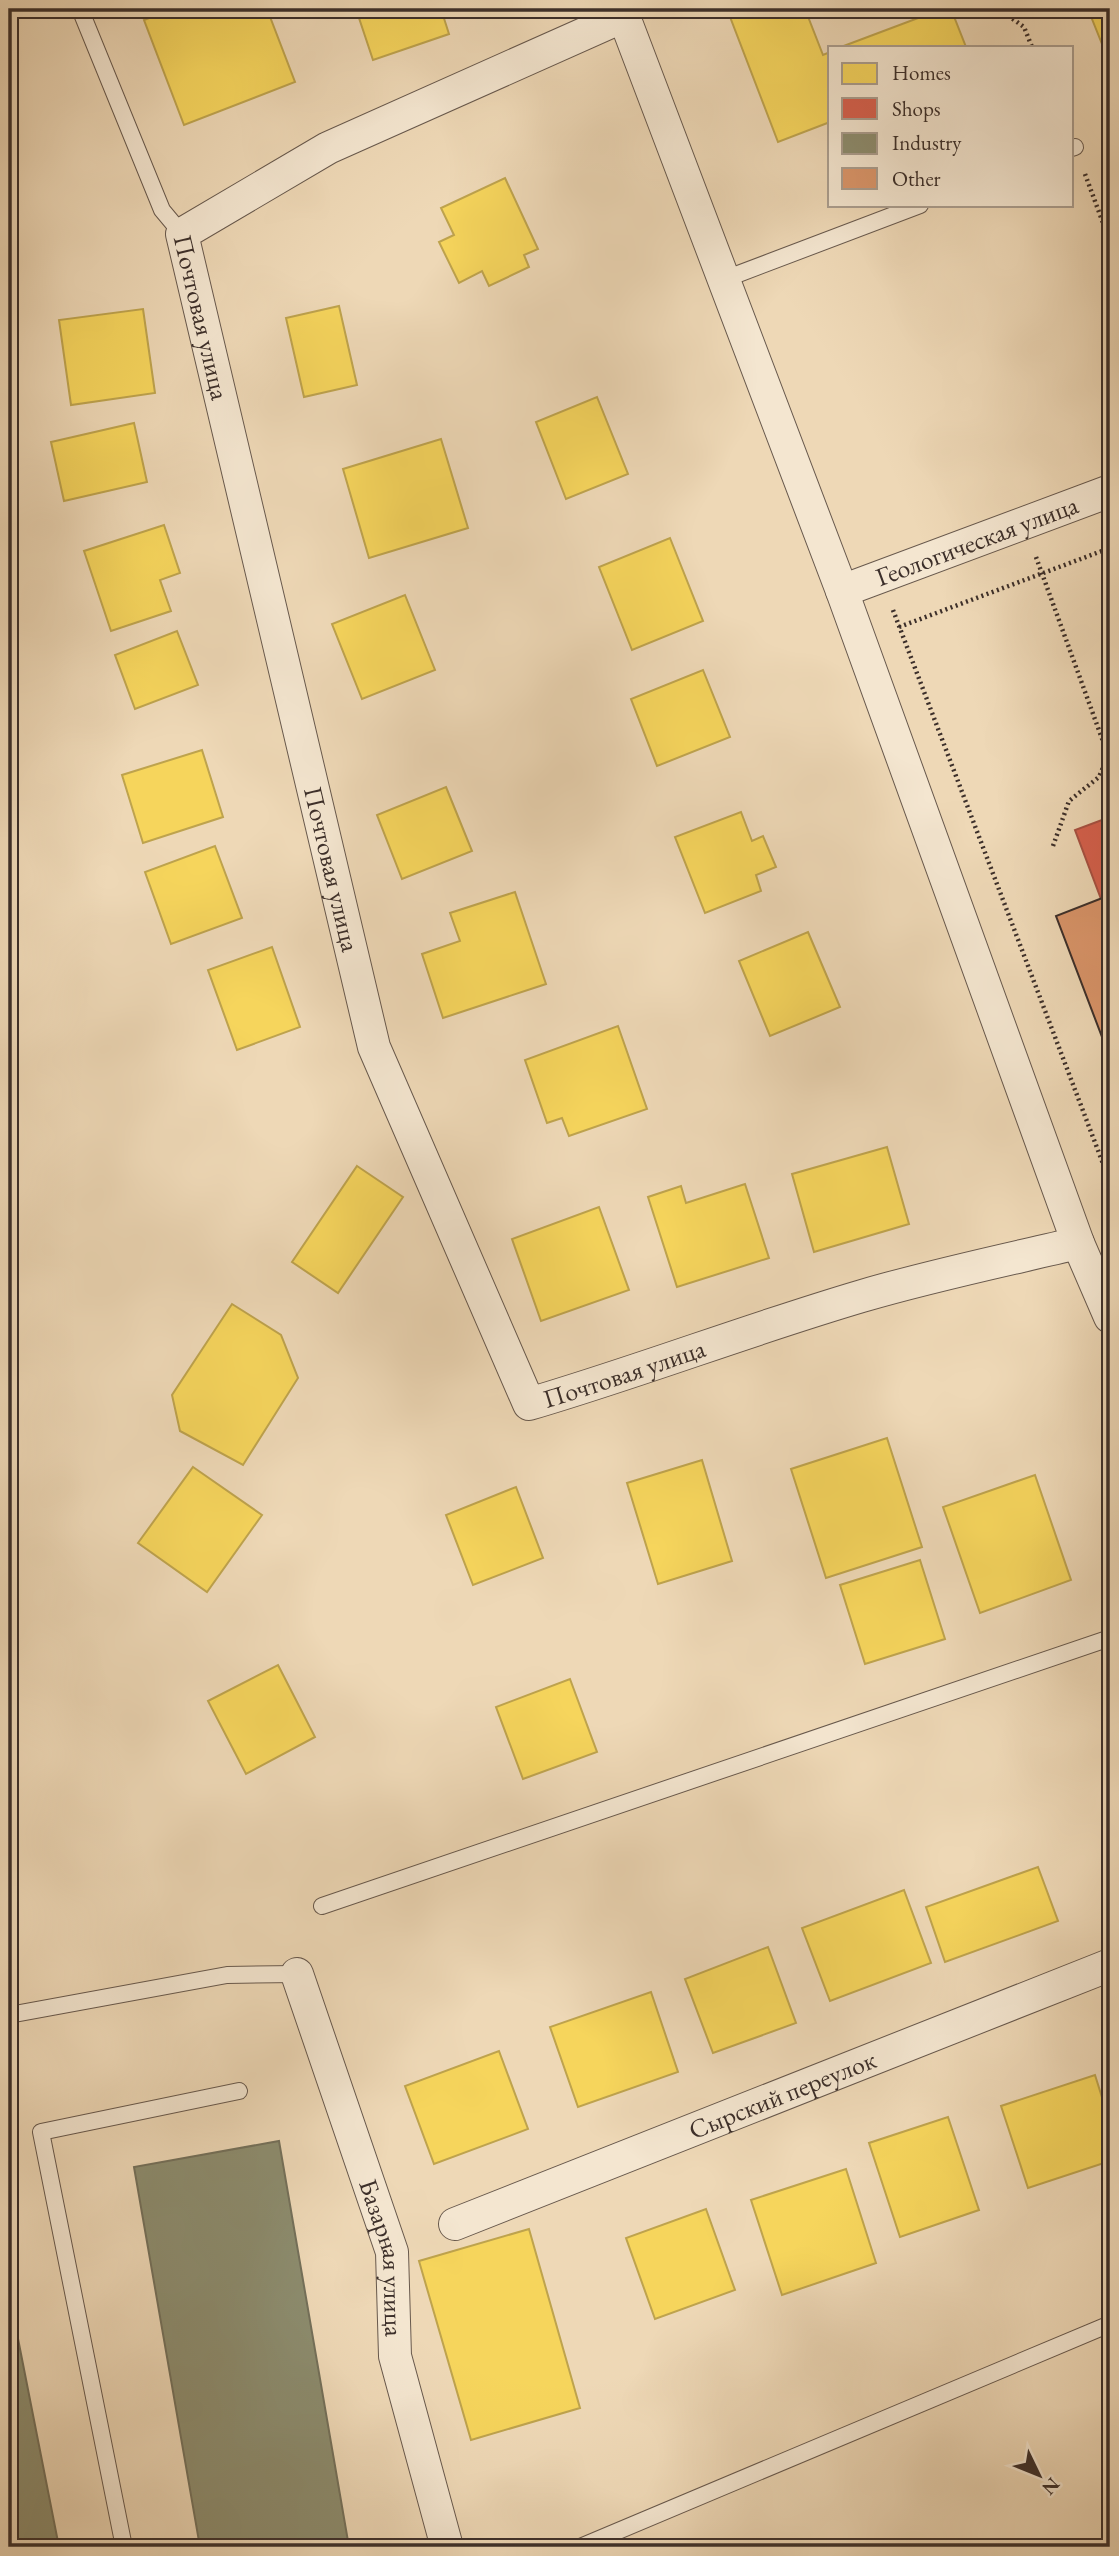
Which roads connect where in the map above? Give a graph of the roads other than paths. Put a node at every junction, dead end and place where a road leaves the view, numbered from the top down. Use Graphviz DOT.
graph roads {
  1 [pos="80,9"];
  2 [pos="622,13"];
  3 [pos="917,206"];
  4 [pos="182,234"];
  5 [pos="725,279"];
  6 [pos="1110,491"];
  7 [pos="842,591"];
  8 [pos="1078,1243"];
  9 [pos="1110,1317"];
  10 [pos="1110,1638"];
  11 [pos="322,1906"];
  12 [pos="1110,1965"];
  13 [pos="297,1974"];
  14 [pos="9,2015"];
  15 [pos="239,2091"];
  16 [pos="455,2224"];
  17 [pos="1110,2324"];
  18 [pos="124,2547"];
  19 [pos="447,2547"];
  20 [pos="580,2547"];
  1 -- 4 [label="lane"];
  2 -- 4 [label="street, Почтовая улица"];
  2 -- 5 [label="street"];
  3 -- 5 [label="lane"];
  4 -- 8 [label="street, Почтовая улица"];
  5 -- 7 [label="street"];
  6 -- 7 [label="street, Геологическая улица"];
  7 -- 8 [label="street"];
  8 -- 9 [label="street"];
  10 -- 11 [label="lane"];
  12 -- 16 [label="street, Сырский переулок"];
  13 -- 14 [label="lane"];
  13 -- 19 [label="street, Базарная улица"];
  15 -- 18 [label="lane"];
  17 -- 20 [label="lane"];
}
